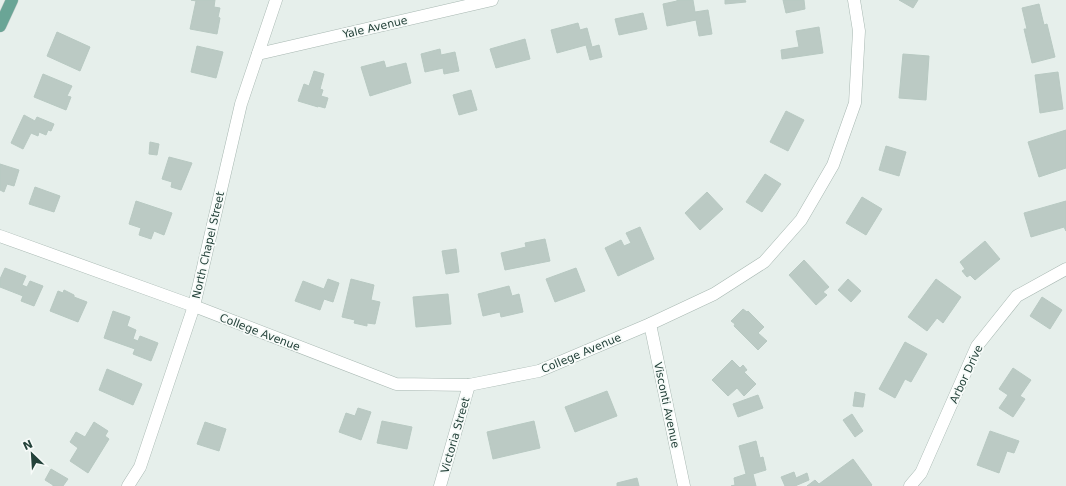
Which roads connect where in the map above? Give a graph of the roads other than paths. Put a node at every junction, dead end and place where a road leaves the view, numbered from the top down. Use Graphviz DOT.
graph roads {
  1 [pos="12,0"];
  2 [pos="276,0"];
  3 [pos="492,0"];
  4 [pos="854,0"];
  5 [pos="0,26"];
  6 [pos="258,54"];
  7 [pos="0,236"];
  8 [pos="1066,269"];
  9 [pos="194,306"];
  10 [pos="650,324"];
  11 [pos="469,385"];
  12 [pos="128,486"];
  13 [pos="440,486"];
  14 [pos="684,486"];
  15 [pos="910,486"];
  1 -- 5 [label="main road"];
  2 -- 6 [label="street, North Chapel Street"];
  3 -- 6 [label="street, Yale Avenue"];
  4 -- 10 [label="street, College Avenue"];
  6 -- 9 [label="street, North Chapel Street"];
  7 -- 9 [label="street, College Avenue"];
  8 -- 15 [label="street, Arbor Drive"];
  9 -- 11 [label="street, College Avenue"];
  9 -- 12 [label="street, North Chapel Street"];
  10 -- 11 [label="street, College Avenue"];
  10 -- 14 [label="street, Visconti Avenue"];
  11 -- 13 [label="street, Victoria Street"];
}
